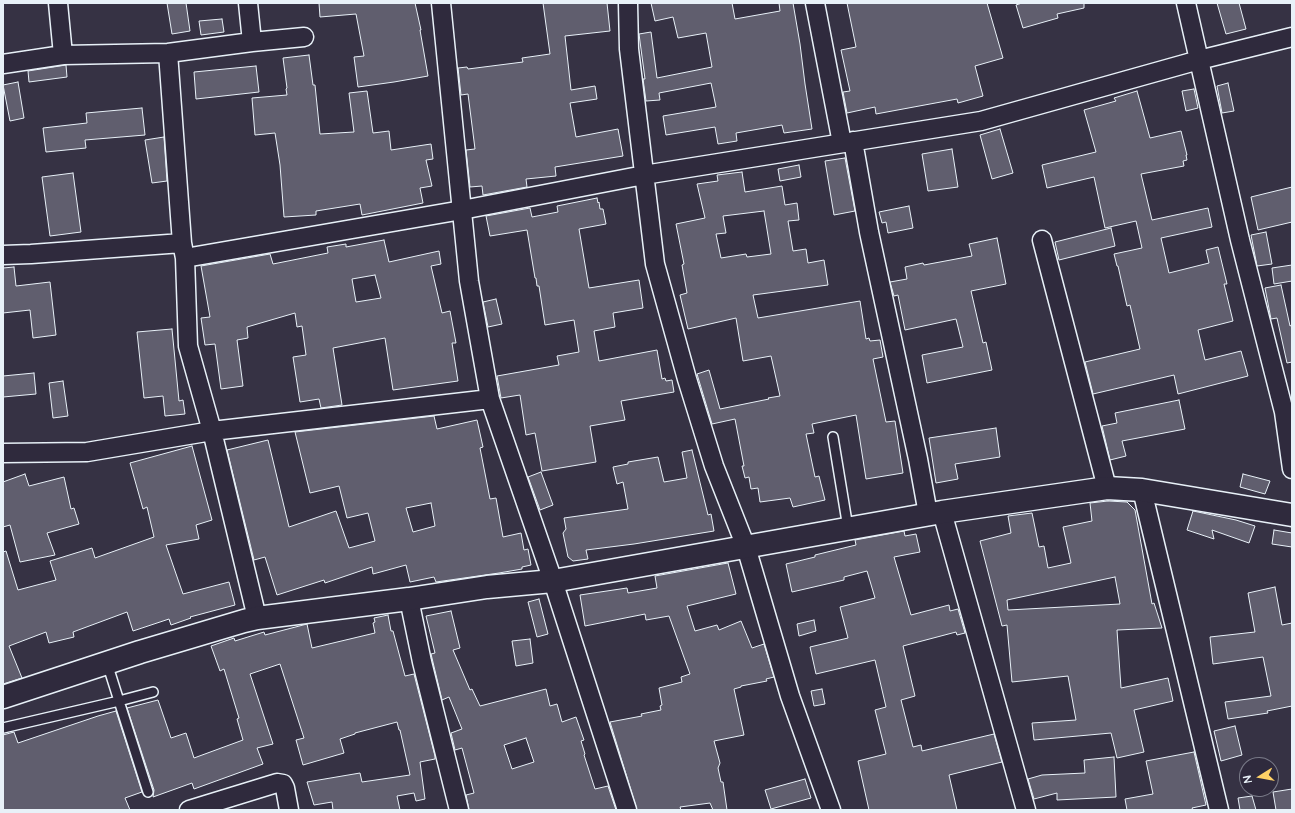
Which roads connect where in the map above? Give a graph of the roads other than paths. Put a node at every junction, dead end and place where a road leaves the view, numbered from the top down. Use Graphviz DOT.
graph roads {
  1 [pos="58,3"];
  2 [pos="248,3"];
  3 [pos="441,3"];
  4 [pos="628,3"];
  5 [pos="815,3"];
  6 [pos="1186,3"];
  7 [pos="304,37"];
  8 [pos="1292,37"];
  9 [pos="252,42"];
  10 [pos="168,53"];
  11 [pos="63,55"];
  12 [pos="1199,60"];
  13 [pos="3,64"];
  14 [pos="847,142"];
  15 [pos="644,175"];
  16 [pos="462,210"];
  17 [pos="1042,240"];
  18 [pos="184,251"];
  19 [pos="3,255"];
  20 [pos="490,399"];
  21 [pos="212,431"];
  22 [pos="833,437"];
  23 [pos="3,454"];
  24 [pos="1292,469"];
  25 [pos="1107,488"];
  26 [pos="1142,490"];
  27 [pos="935,513"];
  28 [pos="1292,515"];
  29 [pos="848,528"];
  30 [pos="746,547"];
  31 [pos="553,581"];
  32 [pos="409,599"];
  33 [pos="257,618"];
  34 [pos="107,663"];
  35 [pos="153,692"];
  36 [pos="3,697"];
  37 [pos="119,701"];
  38 [pos="3,728"];
  39 [pos="148,792"];
  40 [pos="189,810"];
  41 [pos="289,810"];
  42 [pos="459,810"];
  43 [pos="627,810"];
  44 [pos="831,810"];
  45 [pos="1026,810"];
  46 [pos="1218,810"];
  1 -- 11 [label="street"];
  2 -- 9 [label="street"];
  3 -- 16 [label="street"];
  4 -- 15 [label="street"];
  5 -- 14 [label="street"];
  6 -- 12 [label="street"];
  7 -- 9 [label="street"];
  8 -- 12 [label="street"];
  9 -- 10 [label="street"];
  10 -- 11 [label="street"];
  10 -- 18 [label="street"];
  11 -- 13 [label="street"];
  12 -- 14 [label="street"];
  12 -- 24 [label="street"];
  14 -- 15 [label="street"];
  14 -- 27 [label="street"];
  15 -- 16 [label="street"];
  15 -- 30 [label="street"];
  16 -- 18 [label="street"];
  16 -- 20 [label="street"];
  17 -- 25 [label="street"];
  18 -- 19 [label="street"];
  18 -- 21 [label="street"];
  20 -- 21 [label="street"];
  20 -- 31 [label="street"];
  21 -- 23 [label="street"];
  21 -- 33 [label="street"];
  22 -- 29 [label="lane"];
  25 -- 26 [label="street"];
  25 -- 27 [label="street"];
  26 -- 28 [label="street"];
  26 -- 46 [label="street"];
  27 -- 29 [label="street"];
  27 -- 45 [label="street"];
  29 -- 30 [label="street"];
  30 -- 31 [label="street"];
  30 -- 44 [label="street"];
  31 -- 32 [label="street"];
  31 -- 43 [label="street"];
  32 -- 33 [label="street"];
  32 -- 42 [label="street"];
  33 -- 34 [label="street"];
  34 -- 36 [label="street"];
  34 -- 37 [label="lane"];
  35 -- 37 [label="lane"];
  37 -- 38 [label="lane"];
  37 -- 39 [label="lane"];
  40 -- 41 [label="street"];
}
